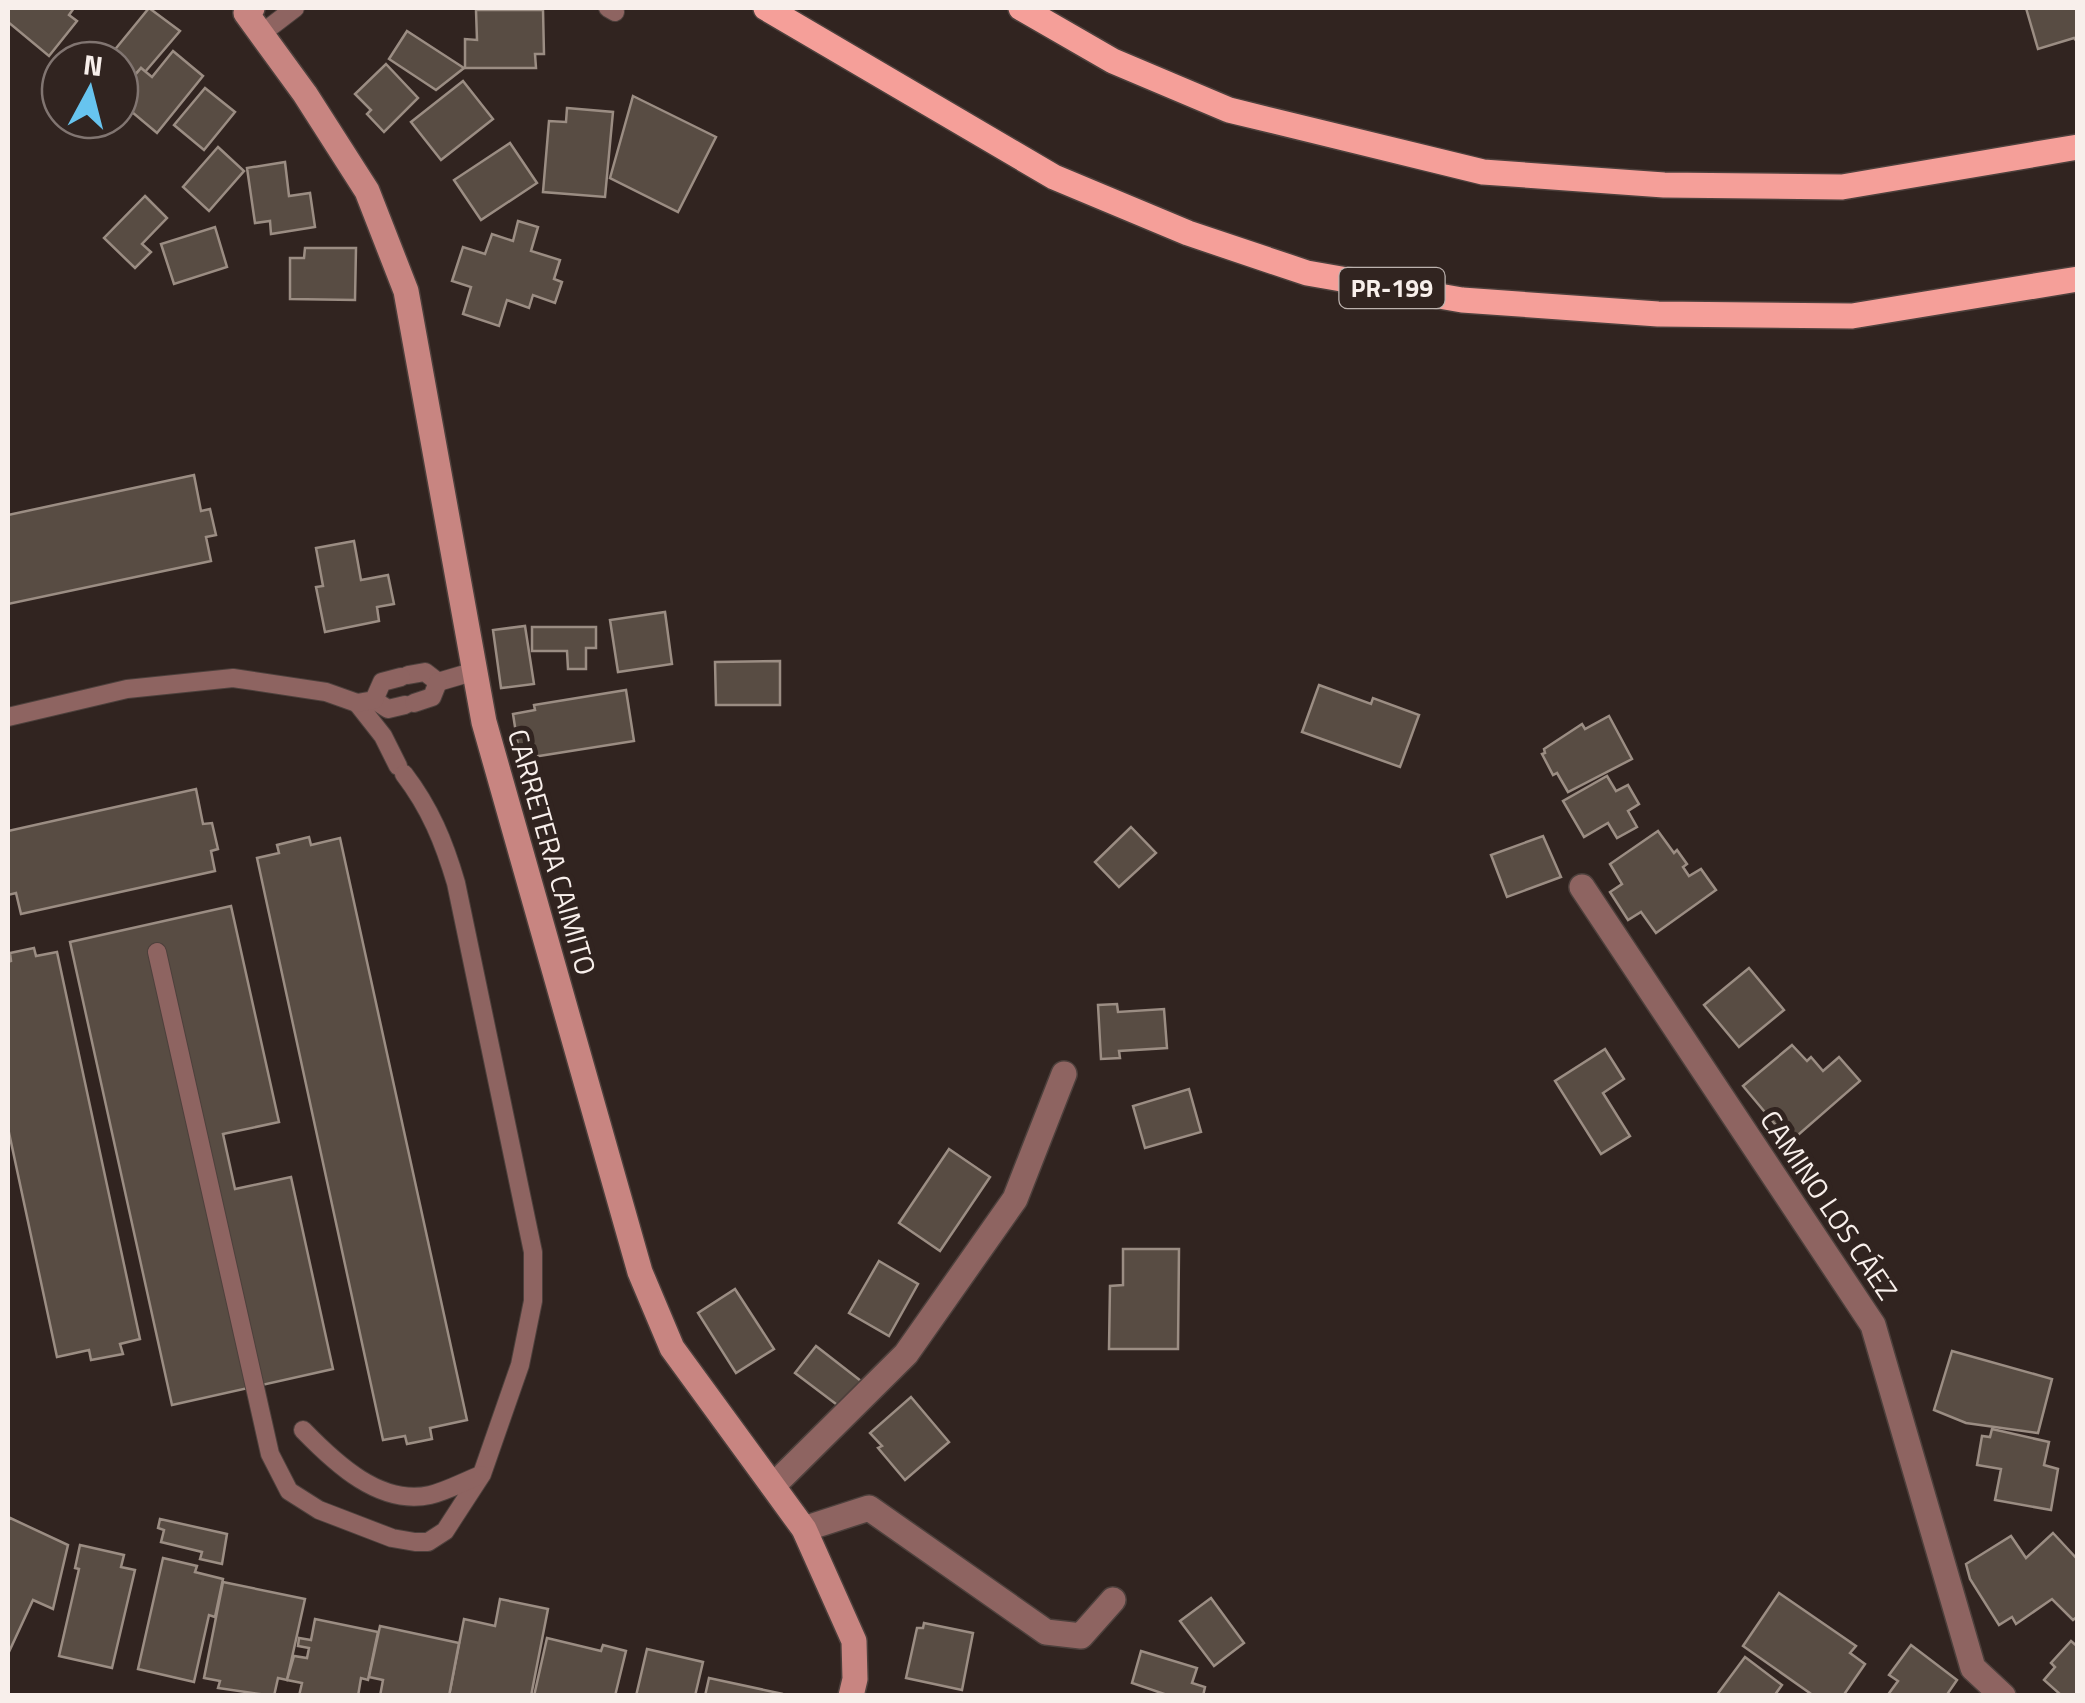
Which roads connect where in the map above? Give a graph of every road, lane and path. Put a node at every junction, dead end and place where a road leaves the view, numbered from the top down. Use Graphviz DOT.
graph roads {
  1 [pos="295,8"];
  2 [pos="766,8"];
  3 [pos="1021,8"];
  4 [pos="247,15"];
  5 [pos="2078,148"];
  6 [pos="2078,279"];
  7 [pos="472,672"];
  8 [pos="438,682"];
  9 [pos="365,701"];
  10 [pos="8,716"];
  11 [pos="1582,887"];
  12 [pos="157,952"];
  13 [pos="1064,1074"];
  14 [pos="303,1430"];
  15 [pos="482,1474"];
  16 [pos="773,1486"];
  17 [pos="804,1529"];
  18 [pos="1113,1600"];
  19 [pos="850,1696"];
  20 [pos="2003,1696"];
  1 -- 4 [label="lane"];
  2 -- 6 [label="main road, PR-199"];
  3 -- 5 [label="main road"];
  4 -- 7 [label="street, CARRETERA CAIMITO"];
  7 -- 8 [label="lane"];
  7 -- 16 [label="street, CARRETERA CAIMITO"];
  8 -- 9 [label="lane"];
  8 -- 9 [label="lane"];
  9 -- 10 [label="lane"];
  9 -- 15 [label="lane"];
  11 -- 20 [label="street, CAMINO LOS CÁEZ"];
  12 -- 15 [label="lane"];
  13 -- 16 [label="street"];
  14 -- 15 [label="lane"];
  16 -- 17 [label="street, CARRETERA CAIMITO"];
  17 -- 18 [label="street"];
  17 -- 19 [label="street, CARRETERA CAIMITO"];
}
